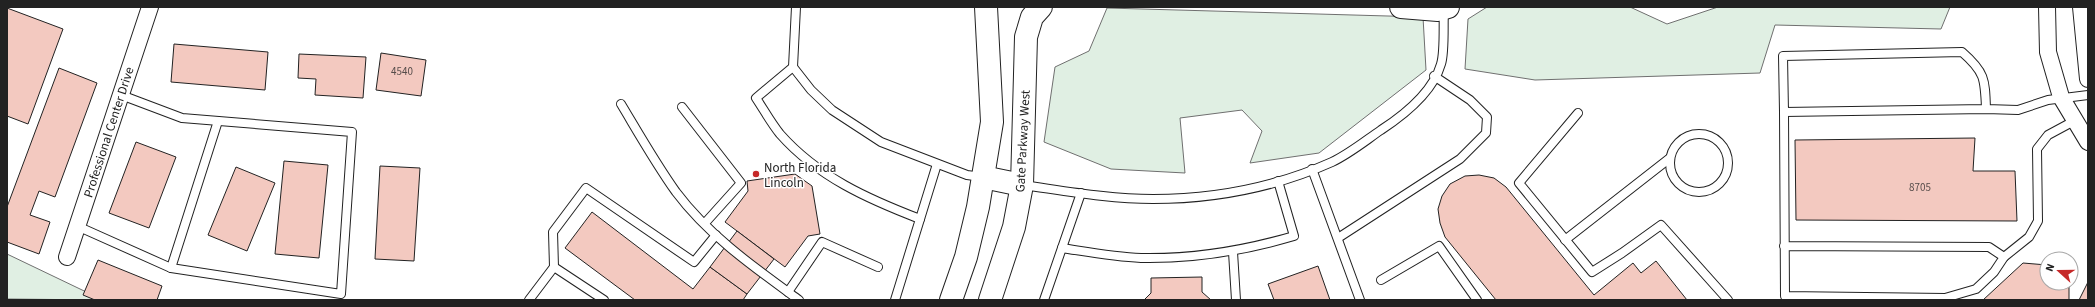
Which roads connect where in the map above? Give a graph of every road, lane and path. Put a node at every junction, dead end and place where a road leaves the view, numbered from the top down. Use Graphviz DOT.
graph roads {
  1 [pos="150,7"];
  2 [pos="796,7"];
  3 [pos="986,7"];
  4 [pos="1041,7"];
  5 [pos="1401,7"];
  6 [pos="2047,7"];
  7 [pos="2081,7"];
  8 [pos="1446,8"];
  9 [pos="793,67"];
  10 [pos="1434,76"];
  11 [pos="2088,79"];
  12 [pos="2088,94"];
  13 [pos="121,95"];
  14 [pos="2061,97"];
  15 [pos="621,104"];
  16 [pos="682,107"];
  17 [pos="1986,109"];
  18 [pos="1784,112"];
  19 [pos="1578,113"];
  20 [pos="218,121"];
  21 [pos="2074,121"];
  22 [pos="2088,142"];
  23 [pos="1670,158"];
  24 [pos="937,164"];
  25 [pos="1312,169"];
  26 [pos="983,177"];
  27 [pos="1278,181"];
  28 [pos="1022,185"];
  29 [pos="1081,193"];
  30 [pos="920,220"];
  31 [pos="705,223"];
  32 [pos="77,226"];
  33 [pos="716,235"];
  34 [pos="1338,238"];
  35 [pos="1565,240"];
  36 [pos="1784,246"];
  37 [pos="1062,248"];
  38 [pos="1233,252"];
  39 [pos="2004,256"];
  40 [pos="67,257"];
  41 [pos="554,267"];
  42 [pos="878,267"];
  43 [pos="171,268"];
  44 [pos="1381,280"];
  45 [pos="788,292"];
  46 [pos="601,299"];
  47 [pos="529,300"];
  48 [pos="799,300"];
  49 [pos="895,300"];
  50 [pos="951,300"];
  51 [pos="990,300"];
  52 [pos="1044,300"];
  53 [pos="1236,300"];
  54 [pos="1360,300"];
  55 [pos="1477,300"];
  56 [pos="1728,300"];
  1 -- 13 [label="street, Professional Center Drive"];
  2 -- 9 [label="lane"];
  3 -- 26 [label="main road"];
  4 -- 28 [label="main road, Gate Parkway West"];
  5 -- 8 [label="main road"];
  6 -- 14 [label="street"];
  7 -- 11 [label="street"];
  8 -- 10 [label="lane"];
  9 -- 24 [label="lane"];
  9 -- 30 [label="lane"];
  10 -- 25 [label="lane"];
  10 -- 34 [label="lane"];
  12 -- 14 [label="lane"];
  13 -- 20 [label="lane"];
  13 -- 32 [label="street, Professional Center Drive"];
  14 -- 17 [label="lane"];
  14 -- 21 [label="street"];
  15 -- 31 [label="lane"];
  16 -- 31 [label="lane"];
  17 -- 18 [label="lane"];
  17 -- 18 [label="lane"];
  18 -- 36 [label="lane"];
  19 -- 35 [label="lane"];
  20 -- 43 [label="lane"];
  20 -- 43 [label="lane"];
  21 -- 22 [label="street"];
  21 -- 39 [label="lane"];
  23 -- 23 [label="lane"];
  23 -- 35 [label="lane"];
  24 -- 26 [label="lane"];
  24 -- 30 [label="lane"];
  25 -- 27 [label="lane"];
  25 -- 34 [label="lane"];
  26 -- 28 [label="main road"];
  26 -- 50 [label="main road"];
  27 -- 29 [label="lane"];
  27 -- 38 [label="lane"];
  28 -- 29 [label="lane"];
  28 -- 51 [label="main road, Gate Parkway West"];
  29 -- 37 [label="lane"];
  30 -- 49 [label="lane"];
  31 -- 33 [label="lane"];
  32 -- 40 [label="street, Professional Center Drive"];
  32 -- 43 [label="lane"];
  33 -- 41 [label="lane"];
  33 -- 45 [label="lane"];
  34 -- 54 [label="lane"];
  35 -- 56 [label="lane"];
  36 -- 39 [label="lane"];
  36 -- 39 [label="lane"];
  37 -- 38 [label="lane"];
  37 -- 52 [label="lane"];
  38 -- 53 [label="lane"];
  41 -- 46 [label="lane"];
  41 -- 47 [label="lane"];
  42 -- 45 [label="lane"];
  44 -- 55 [label="lane"];
  45 -- 48 [label="lane"];
}
